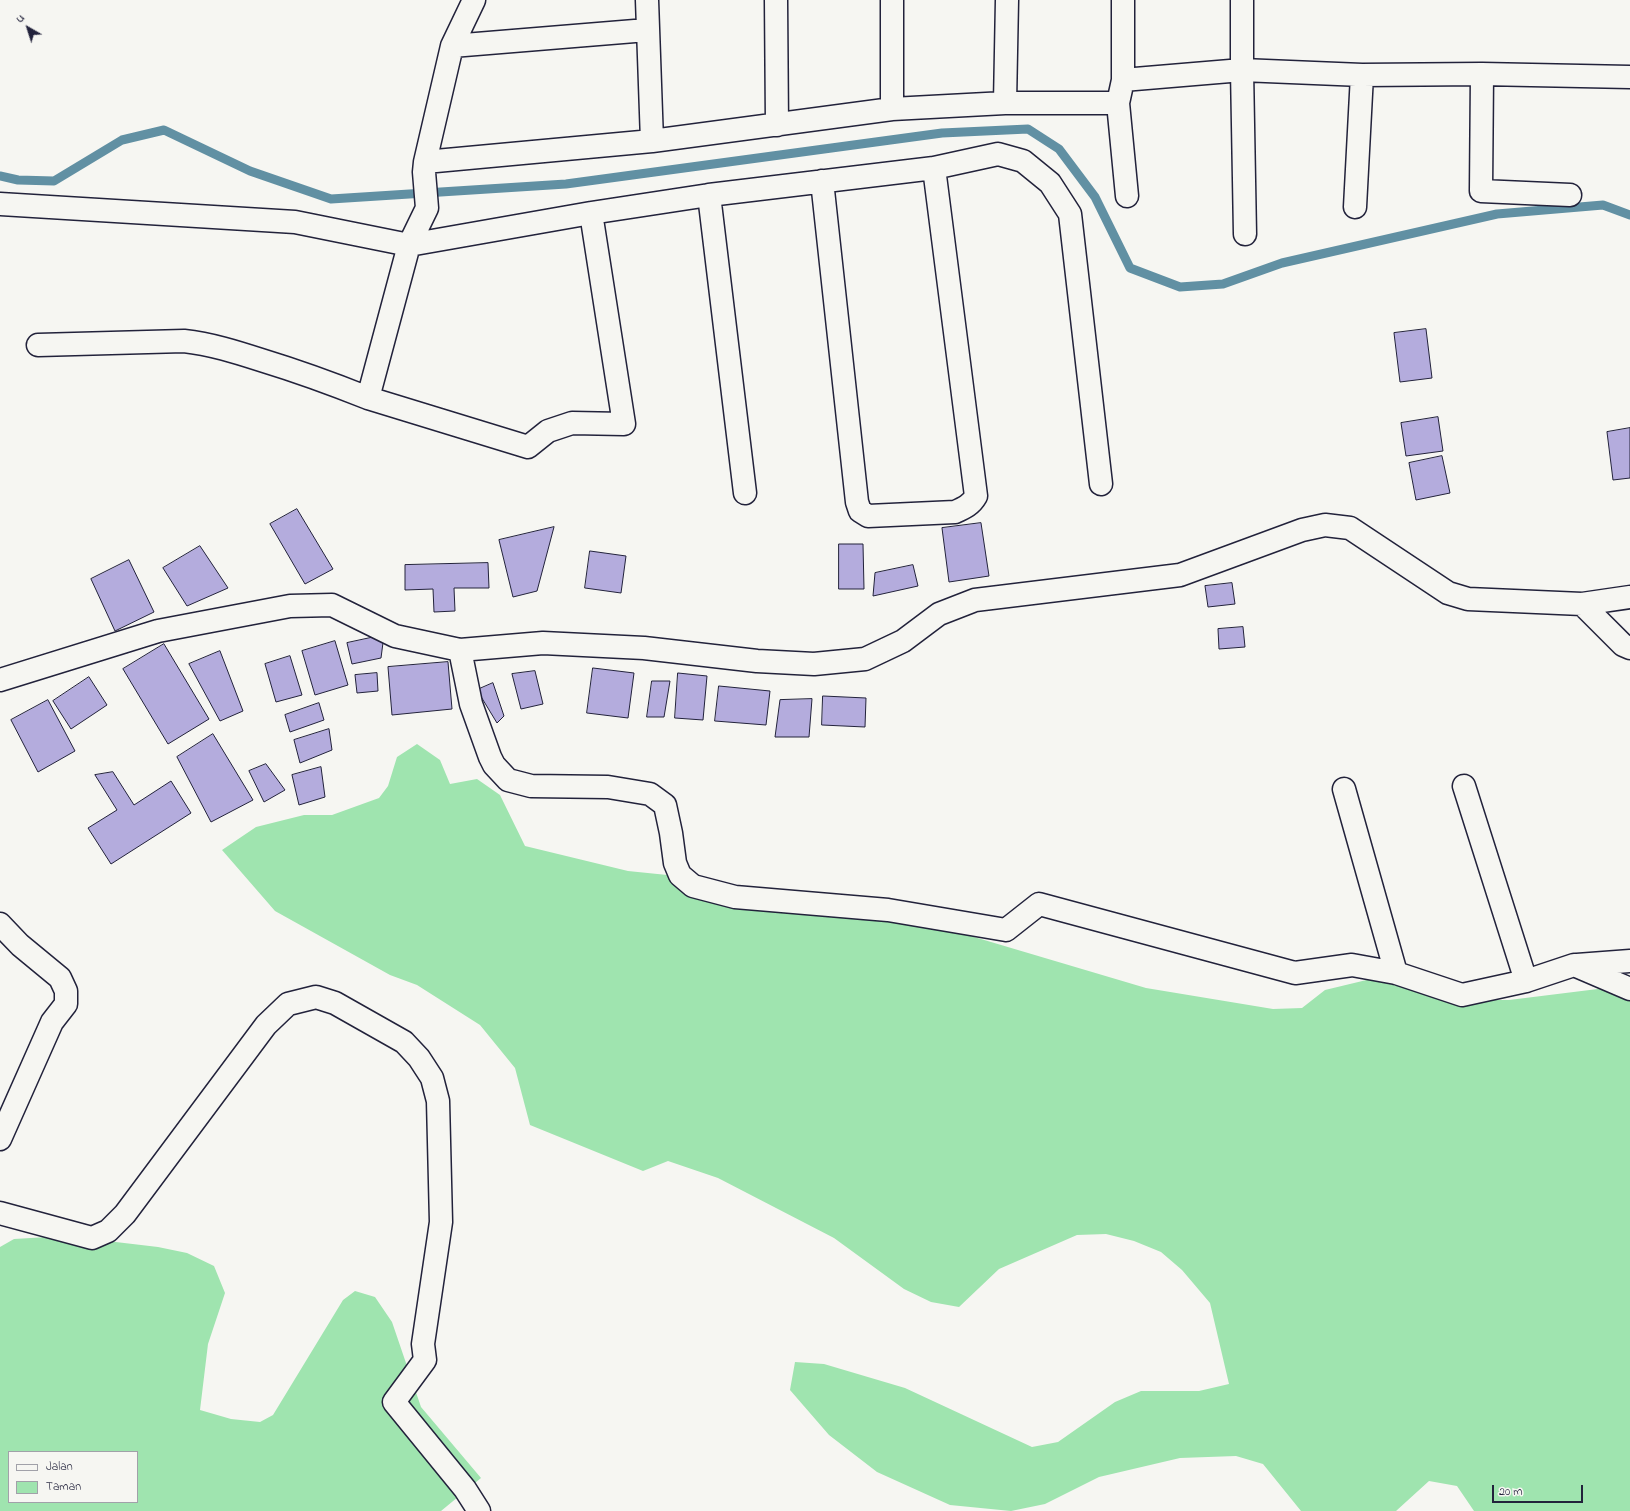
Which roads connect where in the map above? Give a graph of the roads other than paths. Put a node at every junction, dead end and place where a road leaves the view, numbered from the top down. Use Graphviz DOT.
graph roads {
  1 [pos="474,0"];
  2 [pos="647,0"];
  3 [pos="776,0"];
  4 [pos="892,0"];
  5 [pos="1007,0"];
  6 [pos="1123,0"];
  7 [pos="1242,0"];
  8 [pos="647,30"];
  9 [pos="452,46"];
  10 [pos="1242,70"];
  11 [pos="1482,74"];
  12 [pos="1362,75"];
  13 [pos="1630,77"];
  14 [pos="1123,80"];
  15 [pos="1005,103"];
  16 [pos="1118,104"];
  17 [pos="892,109"];
  18 [pos="777,125"];
  19 [pos="652,141"];
  20 [pos="424,167"];
  21 [pos="934,168"];
  22 [pos="822,181"];
  23 [pos="709,195"];
  24 [pos="1570,195"];
  25 [pos="1127,196"];
  26 [pos="0,204"];
  27 [pos="1356,207"];
  28 [pos="590,213"];
  29 [pos="1245,234"];
  30 [pos="409,245"];
  31 [pos="38,345"];
  32 [pos="368,398"];
  33 [pos="1101,484"];
  34 [pos="746,493"];
  35 [pos="1630,597"];
  36 [pos="1582,604"];
  37 [pos="1630,648"];
  38 [pos="460,650"];
  39 [pos="0,680"];
  40 [pos="1464,786"];
  41 [pos="1344,789"];
  42 [pos="0,924"];
  43 [pos="1630,961"];
  44 [pos="1574,965"];
  45 [pos="1396,973"];
  46 [pos="1526,981"];
  47 [pos="1630,989"];
  48 [pos="0,1139"];
  49 [pos="0,1213"];
  50 [pos="478,1511"];
  1 -- 9 [label="street"];
  2 -- 8 [label="street"];
  3 -- 18 [label="street"];
  4 -- 17 [label="street"];
  5 -- 15 [label="street"];
  6 -- 14 [label="street"];
  7 -- 10 [label="street"];
  8 -- 9 [label="street"];
  8 -- 19 [label="street"];
  9 -- 20 [label="street"];
  10 -- 12 [label="street"];
  10 -- 14 [label="street"];
  10 -- 29 [label="street"];
  11 -- 12 [label="street"];
  11 -- 13 [label="street"];
  11 -- 24 [label="street"];
  12 -- 27 [label="street"];
  14 -- 16 [label="street"];
  15 -- 16 [label="street"];
  15 -- 17 [label="street"];
  16 -- 25 [label="street"];
  17 -- 18 [label="street"];
  18 -- 19 [label="street"];
  19 -- 20 [label="street"];
  20 -- 30 [label="street"];
  21 -- 22 [label="street"];
  21 -- 22 [label="street"];
  21 -- 33 [label="street"];
  22 -- 23 [label="street"];
  23 -- 28 [label="street"];
  23 -- 34 [label="street"];
  26 -- 30 [label="street"];
  28 -- 30 [label="street"];
  28 -- 32 [label="street"];
  30 -- 32 [label="street"];
  31 -- 32 [label="street"];
  35 -- 36 [label="street"];
  36 -- 37 [label="street"];
  36 -- 38 [label="street"];
  38 -- 39 [label="street"];
  38 -- 45 [label="street"];
  40 -- 46 [label="street"];
  41 -- 45 [label="street"];
  42 -- 48 [label="street"];
  43 -- 44 [label="street"];
  44 -- 46 [label="street"];
  44 -- 47 [label="street"];
  45 -- 46 [label="street"];
  49 -- 50 [label="street"];
}
